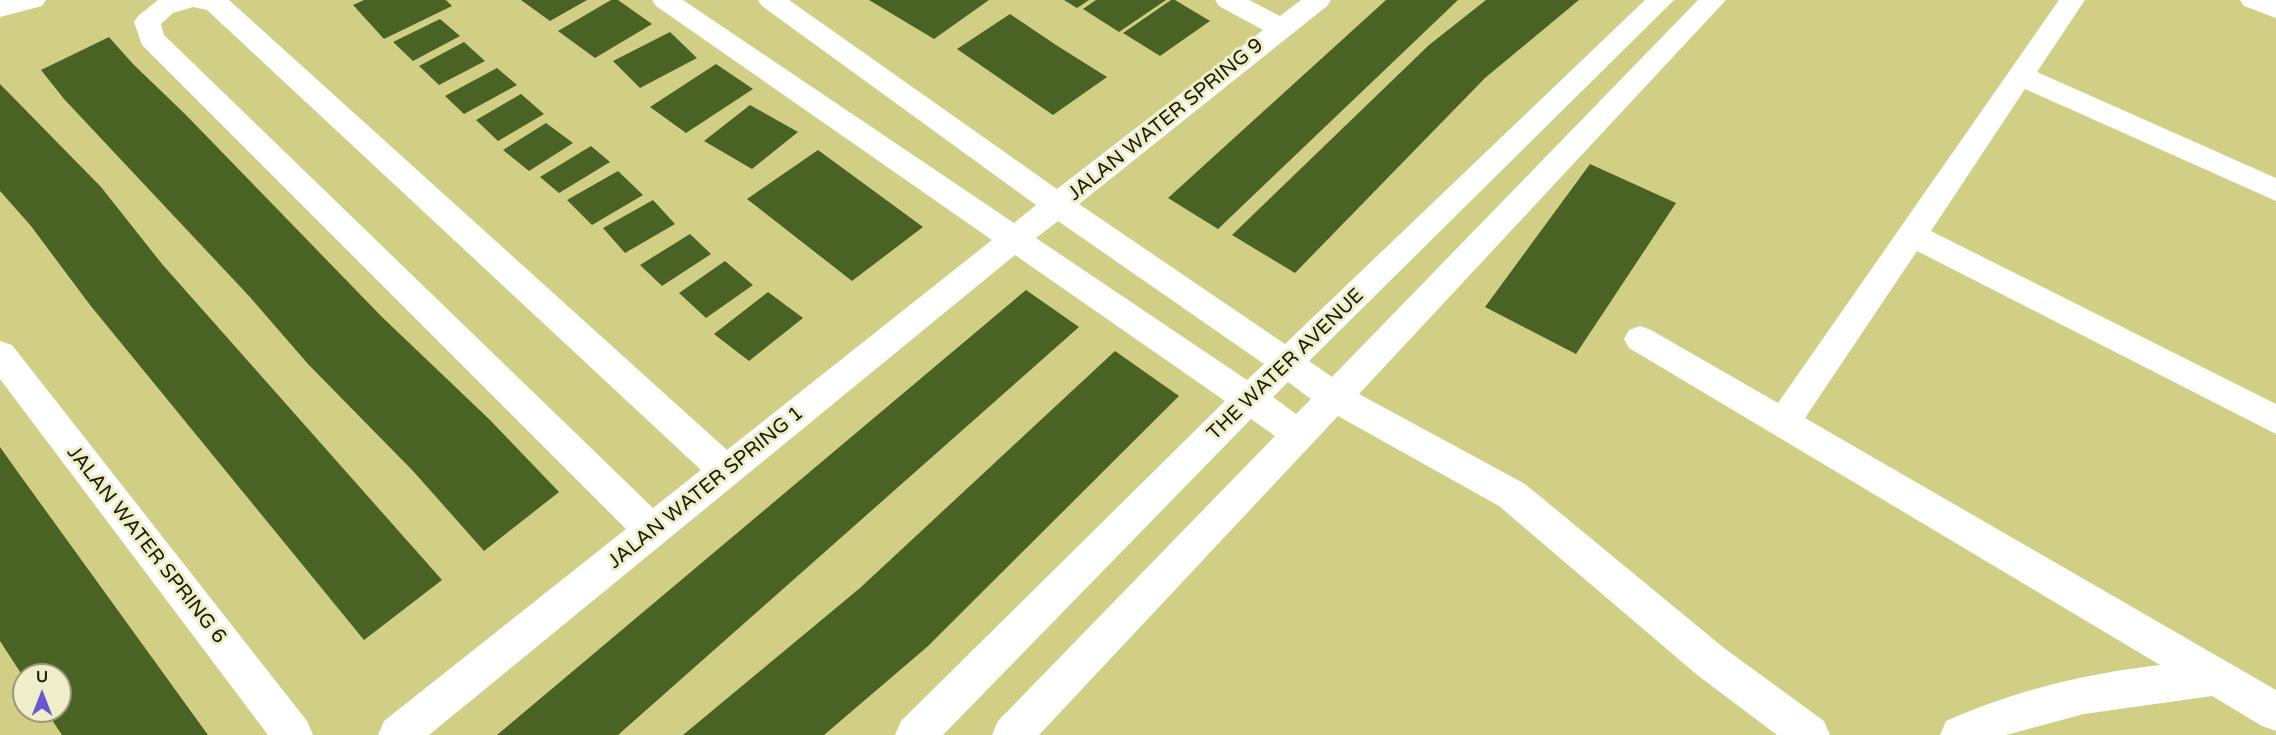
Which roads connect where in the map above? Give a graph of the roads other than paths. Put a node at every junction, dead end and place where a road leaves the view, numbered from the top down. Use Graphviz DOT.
graph roads {
  1 [pos="33,0"];
  2 [pos="187,0"];
  3 [pos="198,0"];
  4 [pos="665,0"];
  5 [pos="771,0"];
  6 [pos="1228,0"];
  7 [pos="1318,0"];
  8 [pos="1661,0"];
  9 [pos="1713,0"];
  10 [pos="2072,0"];
  11 [pos="2253,0"];
  12 [pos="0,8"];
  13 [pos="2276,9"];
  14 [pos="1281,28"];
  15 [pos="2020,76"];
  16 [pos="2276,190"];
  17 [pos="1059,206"];
  18 [pos="1911,235"];
  19 [pos="1013,240"];
  20 [pos="1640,339"];
  21 [pos="0,354"];
  22 [pos="1288,364"];
  23 [pos="1333,396"];
  24 [pos="1250,398"];
  25 [pos="2276,420"];
  26 [pos="1783,423"];
  27 [pos="1298,433"];
  28 [pos="726,471"];
  29 [pos="653,532"];
  30 [pos="2215,677"];
  31 [pos="2276,712"];
  32 [pos="293,735"];
  33 [pos="398,735"];
  34 [pos="915,735"];
  35 [pos="1012,735"];
  36 [pos="1810,735"];
  37 [pos="1960,735"];
  1 -- 12 [label="street"];
  2 -- 29 [label="street"];
  3 -- 28 [label="street"];
  4 -- 19 [label="street"];
  5 -- 17 [label="street"];
  6 -- 14 [label="street"];
  7 -- 14 [label="street, JALAN WATER SPRING 9"];
  8 -- 22 [label="street, THE WATER AVENUE"];
  9 -- 23 [label="street"];
  10 -- 15 [label="street"];
  11 -- 13 [label="street"];
  14 -- 17 [label="street, JALAN WATER SPRING 9"];
  15 -- 16 [label="street"];
  15 -- 18 [label="street"];
  17 -- 19 [label="street, JALAN WATER SPRING 9"];
  17 -- 22 [label="street"];
  18 -- 25 [label="street"];
  18 -- 26 [label="street"];
  19 -- 24 [label="street"];
  19 -- 28 [label="street, JALAN WATER SPRING 1"];
  20 -- 26 [label="street"];
  21 -- 32 [label="street, JALAN WATER SPRING 6"];
  22 -- 23 [label="street"];
  22 -- 24 [label="street, THE WATER AVENUE"];
  23 -- 27 [label="street"];
  23 -- 36 [label="street"];
  24 -- 27 [label="street"];
  24 -- 34 [label="street, THE WATER AVENUE"];
  26 -- 30 [label="street"];
  27 -- 35 [label="street"];
  28 -- 29 [label="street, JALAN WATER SPRING 1"];
  29 -- 33 [label="street, JALAN WATER SPRING 1"];
  30 -- 31 [label="street"];
  30 -- 37 [label="street"];
}
